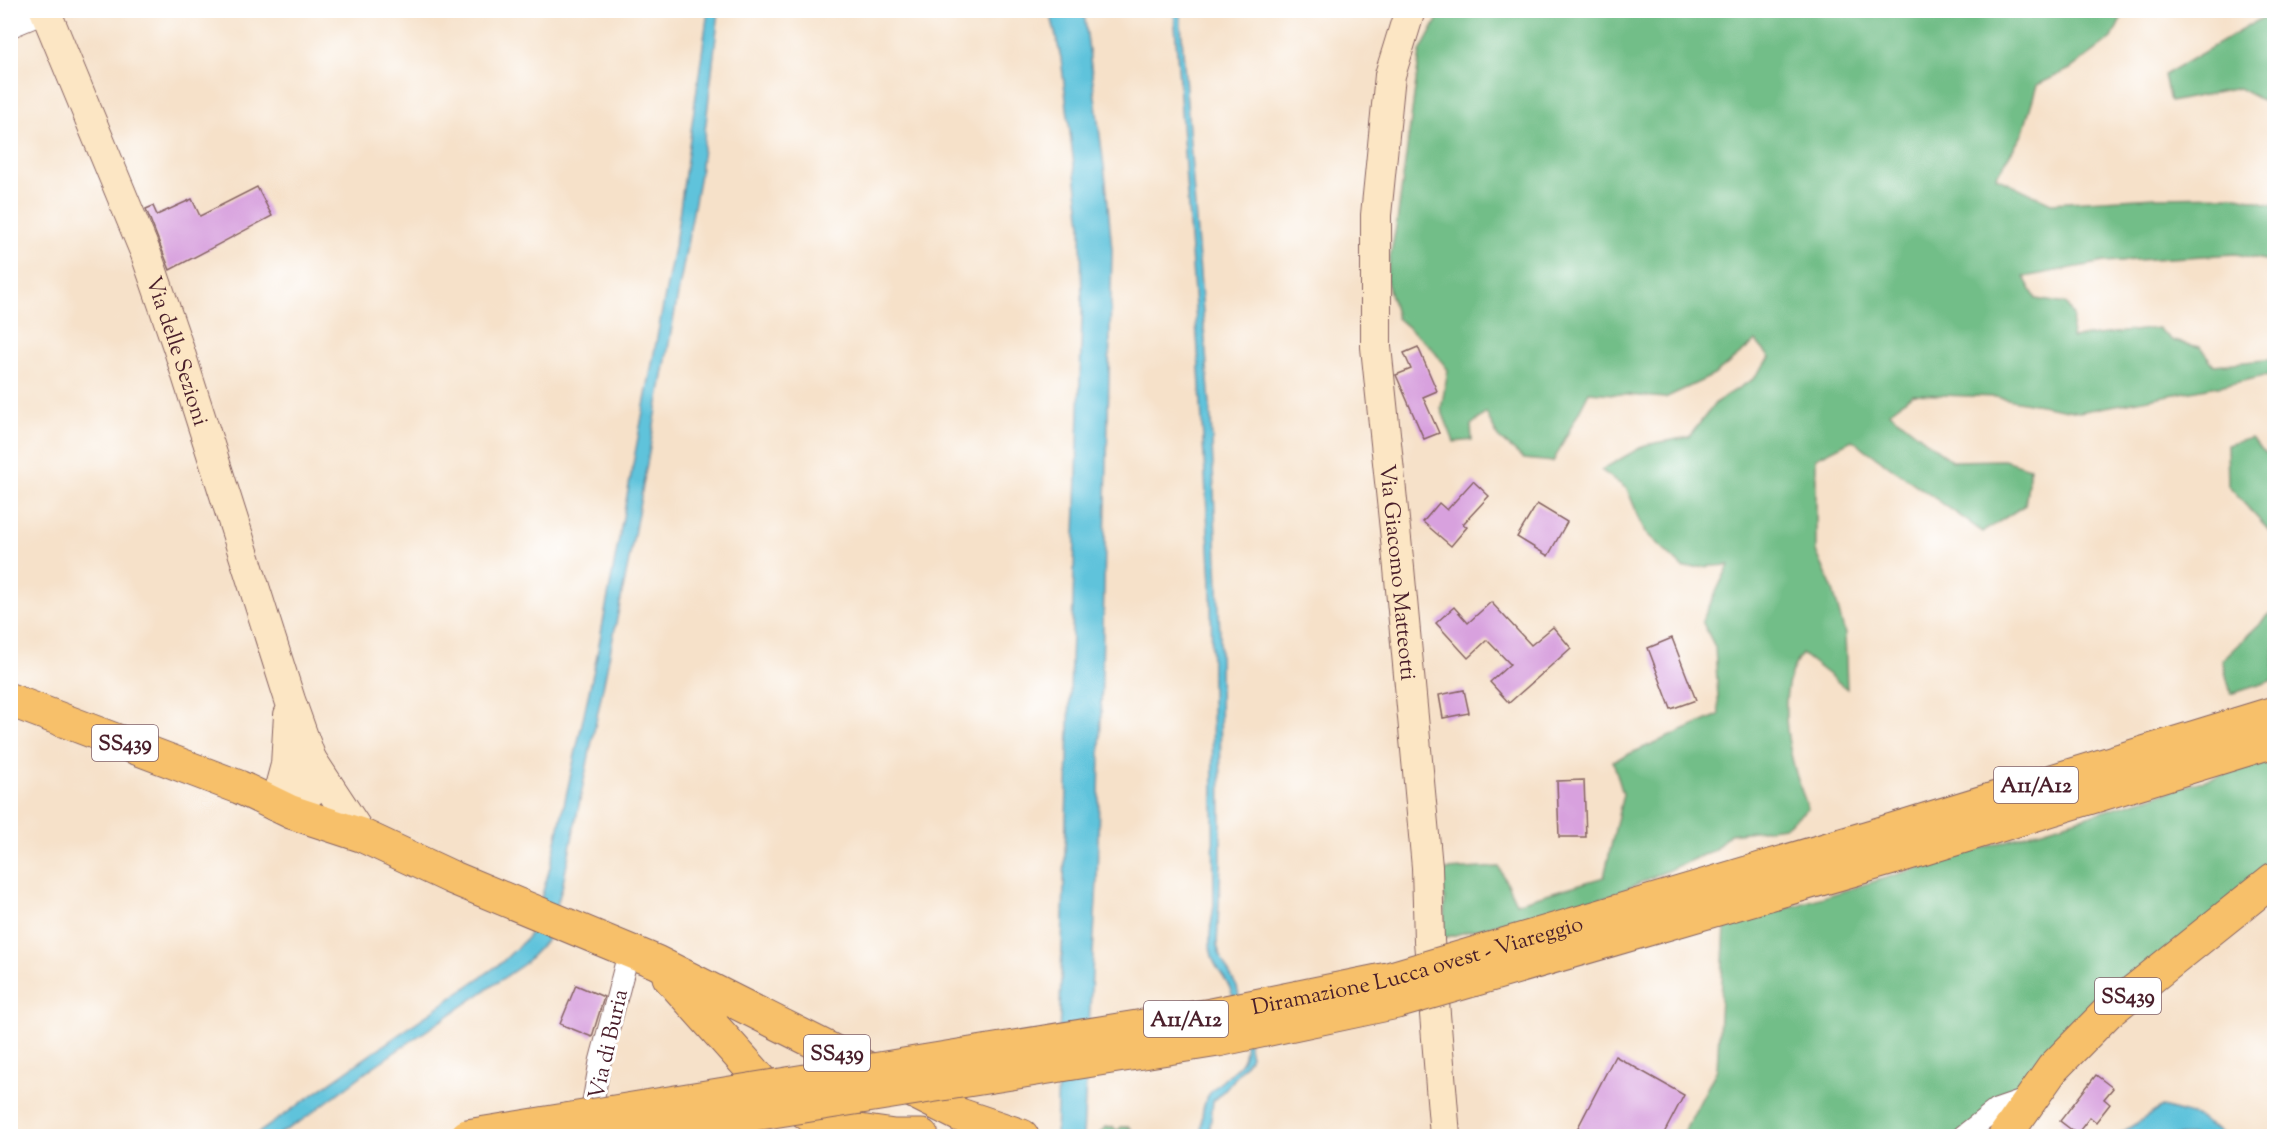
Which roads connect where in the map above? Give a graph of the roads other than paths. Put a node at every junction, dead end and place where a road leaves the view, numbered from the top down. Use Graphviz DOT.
graph roads {
  1 [pos="1410,10"];
  2 [pos="45,11"];
  3 [pos="10,27"];
  4 [pos="10,700"];
  5 [pos="2274,713"];
  6 [pos="2274,741"];
  7 [pos="299,762"];
  8 [pos="239,787"];
  9 [pos="283,809"];
  10 [pos="361,835"];
  11 [pos="1891,844"];
  12 [pos="2274,879"];
  13 [pos="642,957"];
  14 [pos="2031,1098"];
  15 [pos="467,1137"];
  16 [pos="587,1137"];
  17 [pos="615,1137"];
  18 [pos="922,1137"];
  19 [pos="1022,1137"];
  20 [pos="1445,1137"];
  21 [pos="1963,1137"];
  22 [pos="2005,1137"];
  1 -- 20 [label="main road, Via Giacomo Matteotti"];
  2 -- 3 [label="street"];
  2 -- 7 [label="main road, Via delle Sezioni"];
  4 -- 8 [label="main road, SS439"];
  5 -- 11 [label="main road, Diramazione Lucca ovest - Viareggio / A11/A12"];
  6 -- 11 [label="main road, Diramazione Lucca ovest - Viareggio / A11/A12"];
  7 -- 8 [label="main road"];
  7 -- 9 [label="main road, Via delle Sezioni"];
  7 -- 10 [label="main road"];
  8 -- 9 [label="main road, SS439"];
  9 -- 10 [label="main road, SS439"];
  10 -- 13 [label="main road, SS439"];
  11 -- 15 [label="main road, Diramazione Lucca ovest - Viareggio / A11/A12, bridge"];
  11 -- 17 [label="main road, Diramazione Lucca ovest - Viareggio / A11/A12, bridge"];
  12 -- 14 [label="main road, SS439"];
  13 -- 16 [label="street, Via di Buria"];
  13 -- 18 [label="main road, SS439"];
  13 -- 19 [label="main road, SS439"];
  14 -- 21 [label="street"];
  14 -- 22 [label="main road, SS439"];
}
